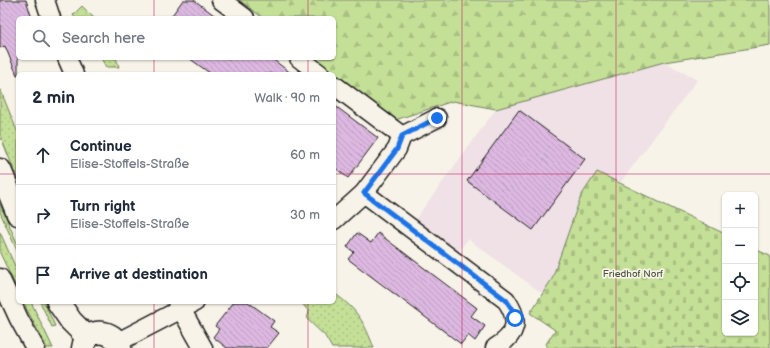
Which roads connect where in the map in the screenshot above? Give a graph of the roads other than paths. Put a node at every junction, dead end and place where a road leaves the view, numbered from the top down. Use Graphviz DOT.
graph roads {
  1 [pos="44,0"];
  2 [pos="221,0"];
  3 [pos="50,16"];
  4 [pos="242,16"];
  5 [pos="68,60"];
  6 [pos="301,60"];
  7 [pos="73,72"];
  8 [pos="317,72"];
  9 [pos="336,86"];
  10 [pos="437,118"];
  11 [pos="402,136"];
  12 [pos="0,170"];
  13 [pos="364,193"];
  14 [pos="16,209"];
  15 [pos="336,218"];
  16 [pos="0,278"];
  17 [pos="59,304"];
  18 [pos="184,305"];
  19 [pos="85,343"];
  20 [pos="119,345"];
  21 [pos="34,348"];
  22 [pos="203,348"];
  23 [pos="495,348"];
  1 -- 3 [label="street"];
  2 -- 4 [label="street"];
  5 -- 7 [label="street"];
  6 -- 8 [label="street"];
  9 -- 11 [label="street"];
  10 -- 11 [label="street"];
  11 -- 13 [label="street"];
  12 -- 14 [label="main road"];
  13 -- 15 [label="street"];
  13 -- 23 [label="street"];
  16 -- 21 [label="street"];
  17 -- 19 [label="main road"];
  18 -- 20 [label="street"];
  18 -- 22 [label="street"];
  19 -- 20 [label="main road"];
}
